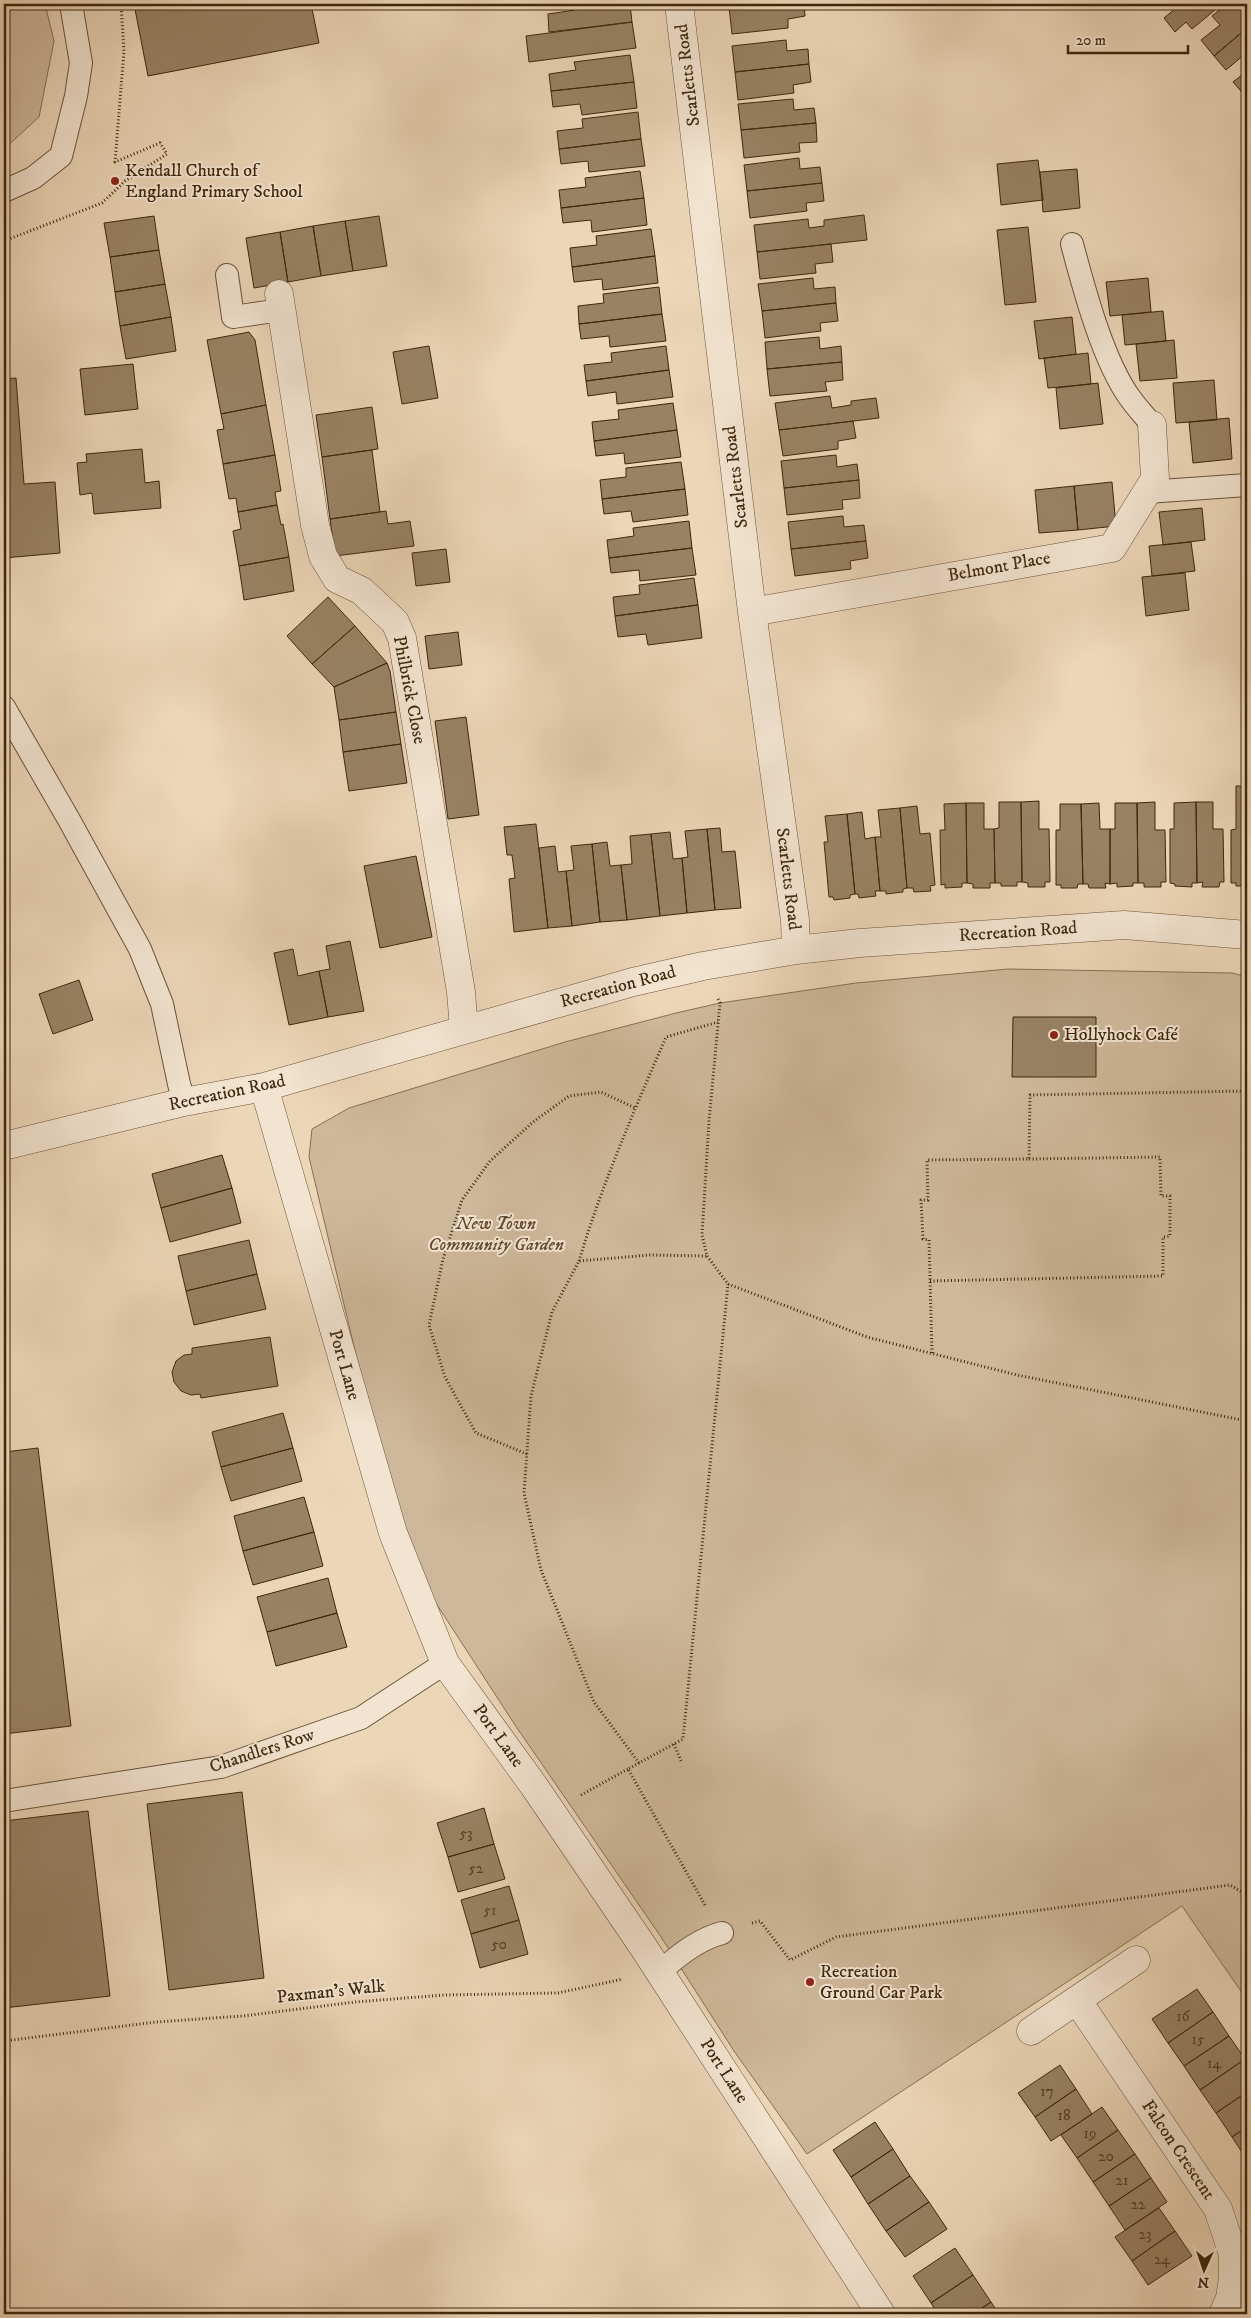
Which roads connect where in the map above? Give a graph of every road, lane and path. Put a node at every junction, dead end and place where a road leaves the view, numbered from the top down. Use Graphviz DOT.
graph roads {
  1 [pos="71,4"];
  2 [pos="121,4"];
  3 [pos="679,4"];
  4 [pos="4,191"];
  5 [pos="4,241"];
  6 [pos="1072,244"];
  7 [pos="227,275"];
  8 [pos="280,302"];
  9 [pos="1152,425"];
  10 [pos="1247,485"];
  11 [pos="1147,492"];
  12 [pos="752,612"];
  13 [pos="4,707"];
  14 [pos="1247,935"];
  15 [pos="796,950"];
  16 [pos="703,966"];
  17 [pos="718,1022"];
  18 [pos="464,1029"];
  19 [pos="264,1087"];
  20 [pos="1247,1091"];
  21 [pos="184,1102"];
  22 [pos="635,1108"];
  23 [pos="4,1146"];
  24 [pos="1029,1159"];
  25 [pos="708,1256"];
  26 [pos="579,1261"];
  27 [pos="930,1281"];
  28 [pos="728,1284"];
  29 [pos="932,1354"];
  30 [pos="1247,1421"];
  31 [pos="527,1454"];
  32 [pos="444,1663"];
  33 [pos="674,1744"];
  34 [pos="682,1761"];
  35 [pos="639,1763"];
  36 [pos="628,1768"];
  37 [pos="4,1800"];
  38 [pos="551,1811"];
  39 [pos="1247,1895"];
  40 [pos="722,1933"];
  41 [pos="1136,1960"];
  42 [pos="660,1972"];
  43 [pos="1077,2000"];
  44 [pos="1031,2031"];
  45 [pos="4,2041"];
  46 [pos="881,2314"];
  47 [pos="1224,2314"];
  1 -- 4 [label="lane"];
  2 -- 5 [label="path"];
  3 -- 12 [label="street, Scarletts Road"];
  6 -- 9 [label="lane"];
  7 -- 8 [label="lane"];
  8 -- 18 [label="street, Philbrick Close"];
  9 -- 11 [label="street, Belmont Place"];
  10 -- 11 [label="lane"];
  11 -- 12 [label="street, Belmont Place"];
  12 -- 15 [label="street, Scarletts Road"];
  13 -- 21 [label="lane"];
  14 -- 15 [label="street, Recreation Road"];
  15 -- 16 [label="street, Recreation Road"];
  16 -- 17 [label="path"];
  16 -- 18 [label="street, Recreation Road"];
  17 -- 22 [label="path"];
  17 -- 25 [label="path"];
  18 -- 19 [label="street, Recreation Road"];
  19 -- 21 [label="street, Recreation Road"];
  19 -- 32 [label="street, Port Lane"];
  20 -- 24 [label="path"];
  21 -- 23 [label="street, Recreation Road"];
  22 -- 26 [label="path"];
  22 -- 31 [label="path"];
  24 -- 27 [label="path"];
  24 -- 27 [label="path"];
  25 -- 26 [label="path"];
  25 -- 28 [label="path"];
  26 -- 31 [label="path"];
  27 -- 29 [label="path"];
  28 -- 29 [label="path"];
  28 -- 33 [label="path"];
  29 -- 30 [label="path"];
  31 -- 35 [label="path"];
  32 -- 37 [label="lane, Chandlers Row"];
  32 -- 38 [label="street, Port Lane"];
  33 -- 34 [label="path"];
  33 -- 35 [label="path"];
  35 -- 36 [label="path"];
  36 -- 38 [label="path"];
  36 -- 40 [label="path"];
  38 -- 42 [label="street, Port Lane"];
  39 -- 40 [label="path"];
  40 -- 42 [label="lane"];
  41 -- 43 [label="street"];
  42 -- 45 [label="path, Paxman's Walk"];
  42 -- 46 [label="street, Port Lane"];
  43 -- 44 [label="street"];
  43 -- 47 [label="street, Falcon Crescent"];
}
